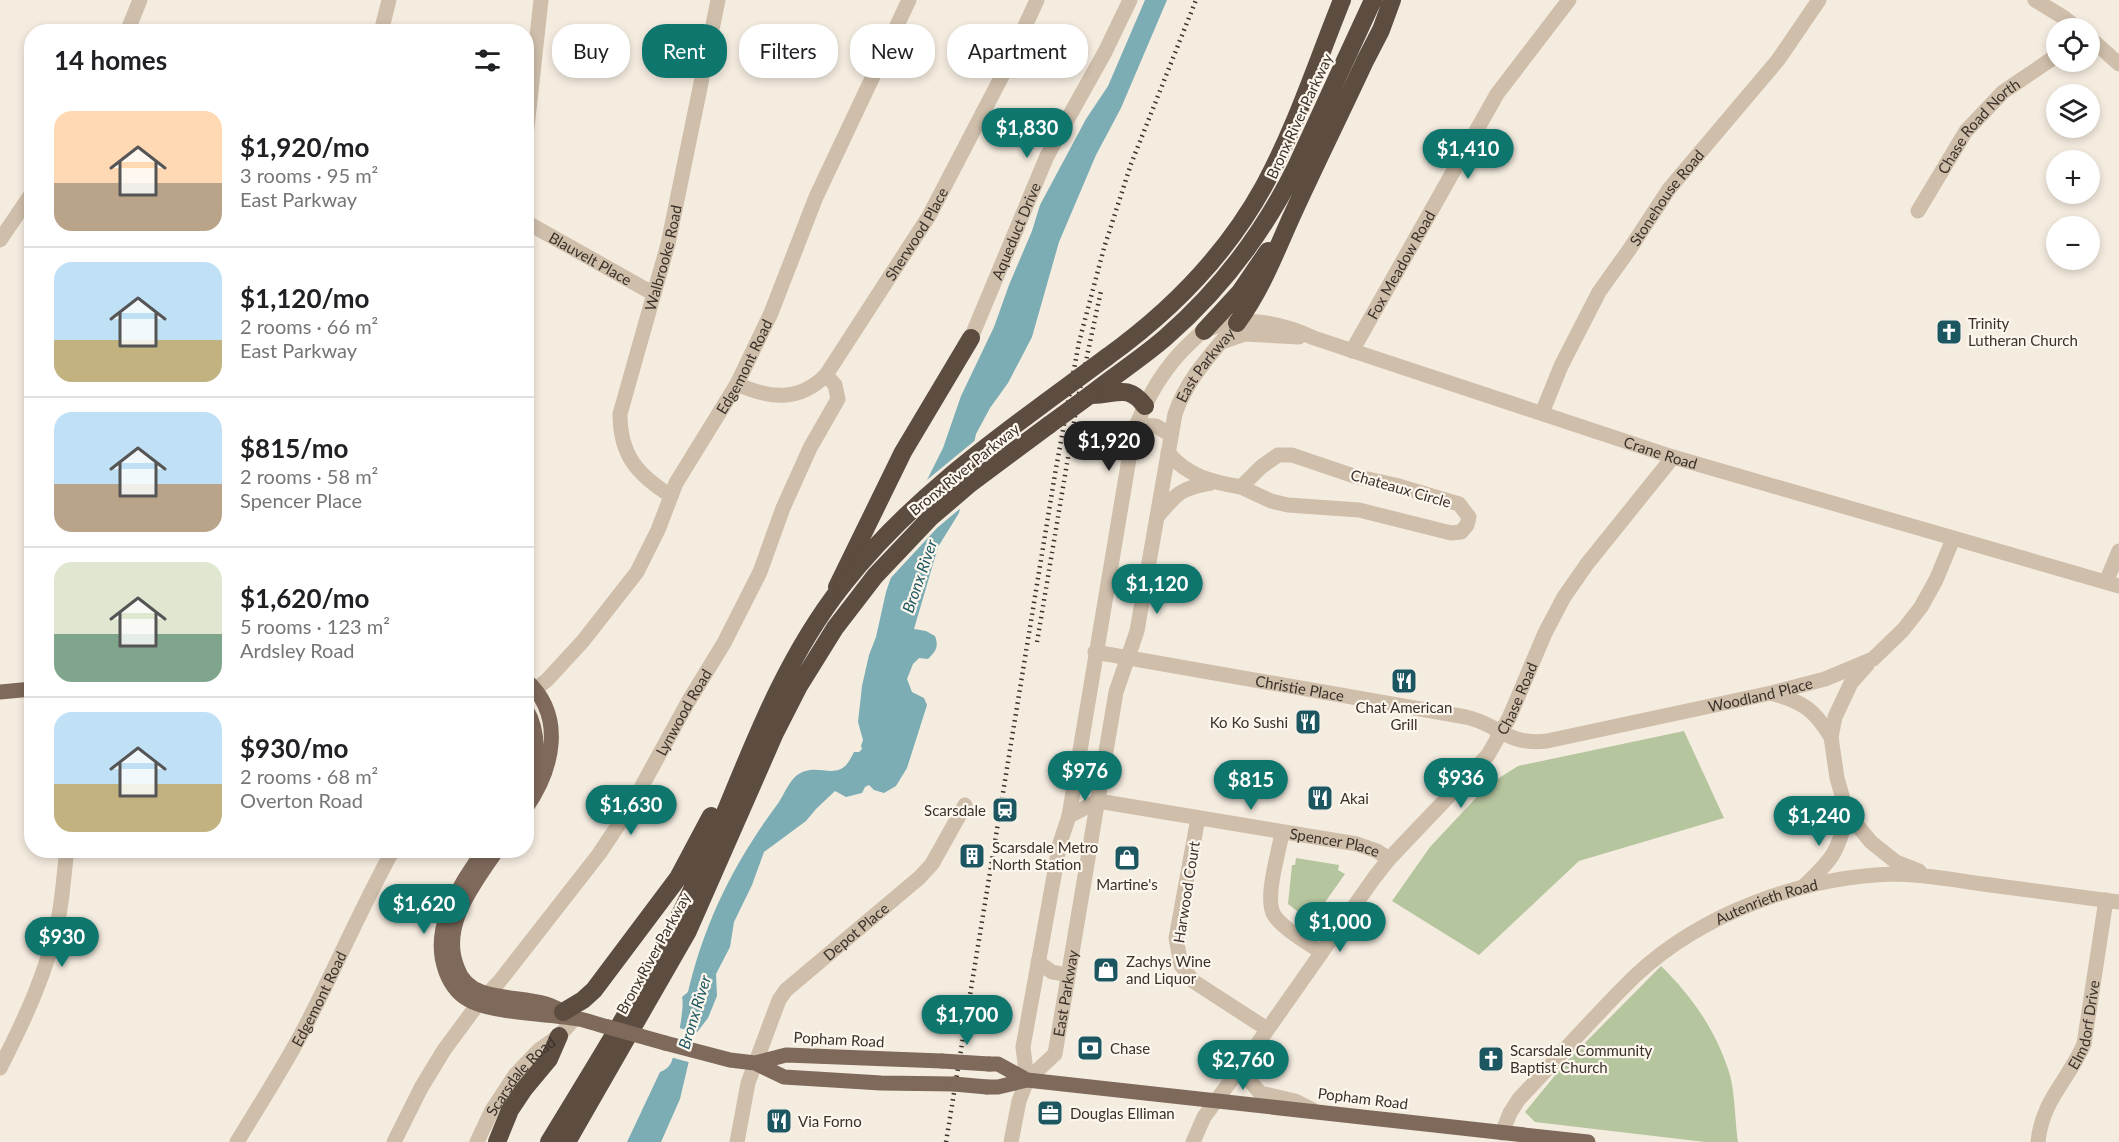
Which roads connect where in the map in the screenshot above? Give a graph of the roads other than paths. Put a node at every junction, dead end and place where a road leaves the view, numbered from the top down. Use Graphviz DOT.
graph roads {
  1 [pos="140,0"];
  2 [pos="389,0"];
  3 [pos="541,0"];
  4 [pos="718,0"];
  5 [pos="909,0"];
  6 [pos="1037,0"];
  7 [pos="1130,0"];
  8 [pos="1342,0"];
  9 [pos="1372,0"];
  10 [pos="1392,0"];
  11 [pos="1569,0"];
  12 [pos="1819,0"];
  13 [pos="2035,0"];
  14 [pos="2064,18"];
  15 [pos="130,24"];
  16 [pos="383,24"];
  17 [pos="2100,48"];
  18 [pos="1365,61"];
  19 [pos="2046,63"];
  20 [pos="534,64"];
  21 [pos="2119,64"];
  22 [pos="24,205"];
  23 [pos="1917,211"];
  24 [pos="1290,220"];
  25 [pos="534,226"];
  26 [pos="0,240"];
  27 [pos="654,294"];
  28 [pos="1237,322"];
  29 [pos="1204,331"];
  30 [pos="971,338"];
  31 [pos="1314,338"];
  32 [pos="1221,342"];
  33 [pos="1353,351"];
  34 [pos="826,375"];
  35 [pos="737,384"];
  36 [pos="1097,392"];
  37 [pos="1145,406"];
  38 [pos="1542,413"];
  39 [pos="1136,425"];
  40 [pos="1172,428"];
  41 [pos="1168,453"];
  42 [pos="1673,457"];
  43 [pos="1214,482"];
  44 [pos="1241,487"];
  45 [pos="671,496"];
  46 [pos="1157,517"];
  47 [pos="1953,539"];
  48 [pos="2119,551"];
  49 [pos="2113,584"];
  50 [pos="837,592"];
  51 [pos="1095,652"];
  52 [pos="1128,658"];
  53 [pos="1873,658"];
  54 [pos="534,685"];
  55 [pos="24,690"];
  56 [pos="0,692"];
  57 [pos="1771,693"];
  58 [pos="534,695"];
  59 [pos="534,727"];
  60 [pos="1501,734"];
  61 [pos="1831,737"];
  62 [pos="748,756"];
  63 [pos="534,768"];
  64 [pos="1074,782"];
  65 [pos="1100,784"];
  66 [pos="534,795"];
  67 [pos="1098,801"];
  68 [pos="965,805"];
  69 [pos="1847,813"];
  70 [pos="1069,816"];
  71 [pos="1198,818"];
  72 [pos="1282,832"];
  73 [pos="66,858"];
  74 [pos="389,858"];
  75 [pos="479,858"];
  76 [pos="492,858"];
  77 [pos="1389,860"];
  78 [pos="1934,877"];
  79 [pos="1801,888"];
  80 [pos="2112,901"];
  81 [pos="1321,952"];
  82 [pos="1038,962"];
  83 [pos="1068,975"];
  84 [pos="483,999"];
  85 [pos="569,1015"];
  86 [pos="1267,1029"];
  87 [pos="559,1036"];
  88 [pos="755,1063"];
  89 [pos="1244,1063"];
  90 [pos="0,1068"];
  91 [pos="1027,1080"];
  92 [pos="1216,1101"];
  93 [pos="1313,1110"];
  94 [pos="1502,1133"];
  95 [pos="237,1142"];
  96 [pos="394,1142"];
  97 [pos="477,1142"];
  98 [pos="497,1142"];
  99 [pos="549,1142"];
  100 [pos="567,1142"];
  101 [pos="737,1142"];
  102 [pos="1011,1142"];
  103 [pos="1193,1142"];
  104 [pos="1586,1142"];
  105 [pos="2038,1142"];
  1 -- 15 [label="street"];
  2 -- 16 [label="street"];
  3 -- 20 [label="street"];
  4 -- 27 [label="street, Walbrooke Road"];
  5 -- 35 [label="street, Edgemont Road"];
  6 -- 34 [label="street, Sherwood Place"];
  7 -- 30 [label="street, Aqueduct Drive"];
  8 -- 50 [label="highway, Bronx River Parkway, bridge"];
  9 -- 18 [label="highway"];
  9 -- 36 [label="highway, Bronx River Parkway"];
  10 -- 18 [label="highway"];
  11 -- 33 [label="street, Fox Meadow Road"];
  12 -- 38 [label="street, Stonehouse Road"];
  13 -- 14 [label="street"];
  17 -- 21 [label="street"];
  18 -- 24 [label="highway"];
  19 -- 23 [label="street, Chase Road North"];
  22 -- 26 [label="street"];
  24 -- 28 [label="highway"];
  24 -- 29 [label="highway"];
  25 -- 27 [label="street, Blauvelt Place"];
  27 -- 45 [label="street, Walbrooke Road"];
  28 -- 29 [label="street, Crane Road"];
  28 -- 31 [label="street, Crane Road"];
  28 -- 32 [label="street, East Parkway"];
  29 -- 37 [label="street, East Parkway"];
  30 -- 50 [label="highway"];
  31 -- 32 [label="street"];
  31 -- 33 [label="street, Crane Road"];
  32 -- 40 [label="street, East Parkway"];
  33 -- 38 [label="street, Crane Road"];
  34 -- 35 [label="street, Sherwood Place"];
  34 -- 84 [label="street, Lynwood Road"];
  35 -- 45 [label="street, Edgemont Road"];
  36 -- 37 [label="highway"];
  36 -- 100 [label="highway, Bronx River Parkway, bridge"];
  37 -- 39 [label="street, East Parkway"];
  37 -- 40 [label="street"];
  38 -- 42 [label="street, Crane Road"];
  39 -- 40 [label="street"];
  39 -- 51 [label="street, East Parkway"];
  40 -- 41 [label="street, East Parkway"];
  41 -- 43 [label="street, Chateaux Circle"];
  41 -- 46 [label="street, East Parkway"];
  42 -- 47 [label="street, Crane Road"];
  42 -- 60 [label="street, Chase Road"];
  43 -- 44 [label="street, Chateaux Circle"];
  43 -- 46 [label="street, Chateaux Circle"];
  44 -- 44 [label="street, Chateaux Circle"];
  45 -- 54 [label="street, Edgemont Road"];
  46 -- 52 [label="street, East Parkway"];
  47 -- 49 [label="street, Crane Road"];
  47 -- 53 [label="street, Woodland Place"];
  48 -- 49 [label="street"];
  50 -- 62 [label="highway, Bronx River Parkway"];
  51 -- 52 [label="street, Christie Place"];
  51 -- 64 [label="street, East Parkway"];
  52 -- 60 [label="street, Christie Place"];
  52 -- 65 [label="street, East Parkway"];
  53 -- 57 [label="street, Woodland Place"];
  53 -- 61 [label="street"];
  55 -- 56 [label="main road"];
  57 -- 60 [label="street, Woodland Place"];
  57 -- 61 [label="street"];
  58 -- 66 [label="main road"];
  59 -- 63 [label="main road"];
  60 -- 77 [label="street, Chase Road"];
  61 -- 69 [label="street"];
  62 -- 85 [label="highway"];
  62 -- 99 [label="highway, Bronx River Parkway"];
  64 -- 65 [label="street"];
  64 -- 70 [label="street, East Parkway"];
  65 -- 67 [label="street, East Parkway"];
  67 -- 70 [label="street"];
  67 -- 71 [label="street, Spencer Place"];
  67 -- 83 [label="street, East Parkway"];
  68 -- 88 [label="street, Depot Place"];
  69 -- 78 [label="street"];
  69 -- 79 [label="street"];
  70 -- 82 [label="street, East Parkway"];
  71 -- 72 [label="street, Spencer Place"];
  71 -- 86 [label="street, Harwood Court"];
  72 -- 77 [label="street, Spencer Place"];
  72 -- 81 [label="street"];
  73 -- 90 [label="street"];
  74 -- 95 [label="street, Edgemont Road"];
  75 -- 84 [label="main road"];
  76 -- 84 [label="main road"];
  77 -- 81 [label="street, Chase Road"];
  78 -- 79 [label="street, Autenrieth Road"];
  78 -- 80 [label="street, Autenrieth Road"];
  79 -- 94 [label="street, Autenrieth Road"];
  80 -- 105 [label="street, Elmdorf Drive"];
  81 -- 86 [label="street, Chase Road"];
  82 -- 83 [label="street"];
  82 -- 91 [label="street, East Parkway"];
  83 -- 91 [label="street, East Parkway"];
  84 -- 85 [label="main road, Popham Road"];
  84 -- 96 [label="street, Lynwood Road"];
  85 -- 87 [label="street, Scarsdale Road"];
  85 -- 88 [label="main road, Popham Road, bridge"];
  86 -- 89 [label="street, Chase Road"];
  87 -- 97 [label="street, Scarsdale Road"];
  87 -- 98 [label="highway"];
  88 -- 91 [label="main road, Popham Road, bridge"];
  88 -- 91 [label="main road, Popham Road, bridge"];
  88 -- 101 [label="street, Depot Place"];
  89 -- 92 [label="street, Chase Road"];
  89 -- 93 [label="street"];
  91 -- 92 [label="main road, Popham Road"];
  91 -- 102 [label="street"];
  92 -- 93 [label="main road, Popham Road"];
  92 -- 103 [label="street, Chase Road"];
  93 -- 94 [label="main road, Popham Road"];
  94 -- 104 [label="main road, Popham Road"];
}
